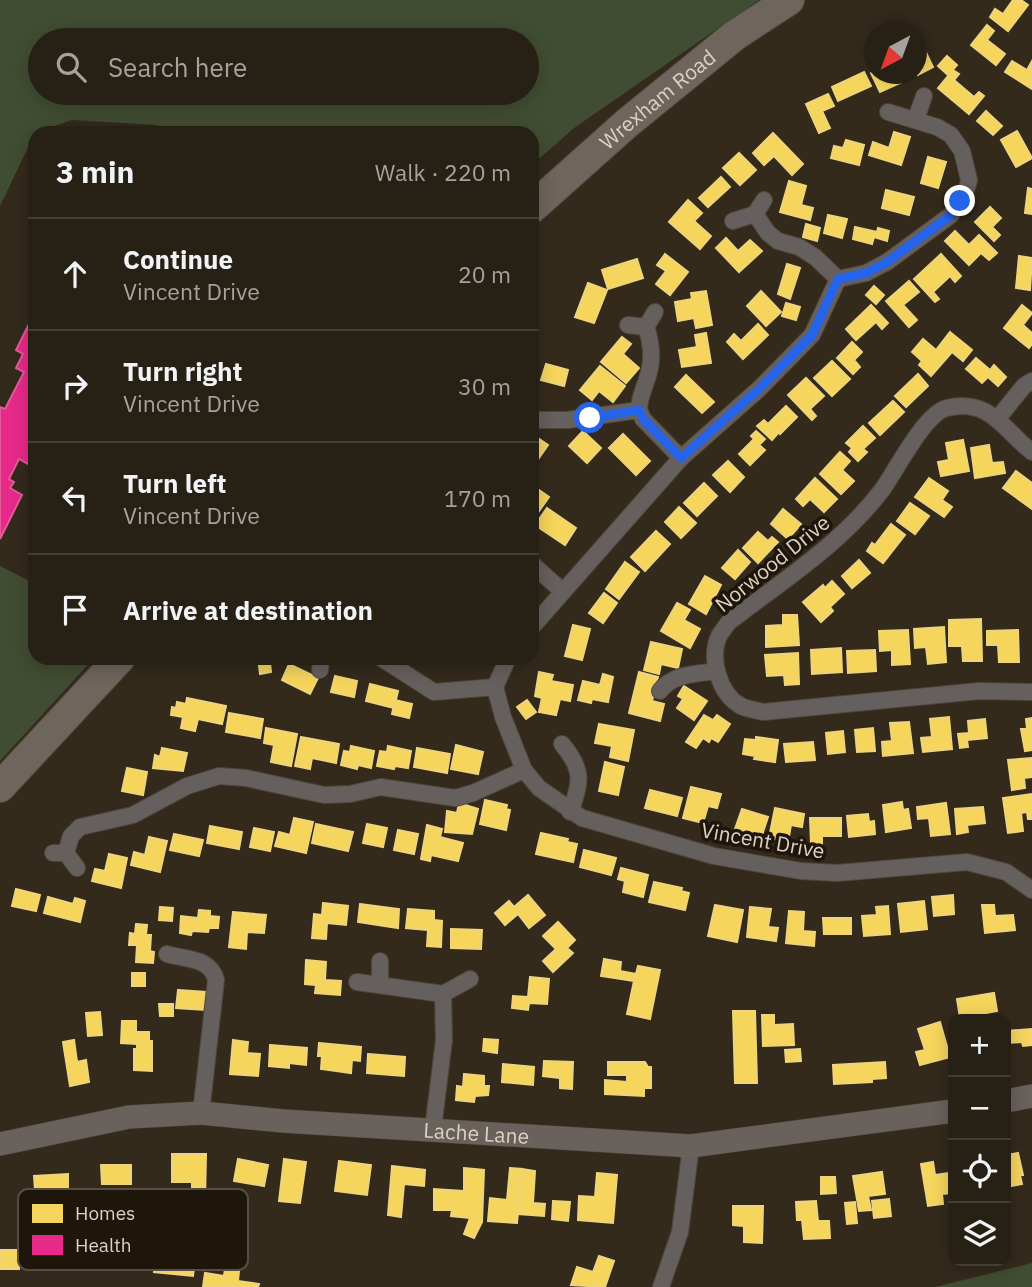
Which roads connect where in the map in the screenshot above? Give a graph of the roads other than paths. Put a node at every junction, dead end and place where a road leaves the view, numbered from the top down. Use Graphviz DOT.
graph roads {
  1 [pos="789,0"];
  2 [pos="924,96"];
  3 [pos="888,112"];
  4 [pos="916,119"];
  5 [pos="764,200"];
  6 [pos="539,202"];
  7 [pos="755,214"];
  8 [pos="733,221"];
  9 [pos="838,279"];
  10 [pos="655,312"];
  11 [pos="628,325"];
  12 [pos="646,327"];
  13 [pos="1032,381"];
  14 [pos="639,410"];
  15 [pos="998,418"];
  16 [pos="539,420"];
  17 [pos="1032,452"];
  18 [pos="681,458"];
  19 [pos="539,570"];
  20 [pos="562,591"];
  21 [pos="539,619"];
  22 [pos="113,665"];
  23 [pos="392,665"];
  24 [pos="503,665"];
  25 [pos="717,671"];
  26 [pos="495,687"];
  27 [pos="660,691"];
  28 [pos="1032,692"];
  29 [pos="562,744"];
  30 [pos="524,770"];
  31 [pos="0,787"];
  32 [pos="570,812"];
  33 [pos="77,868"];
  34 [pos="1032,890"];
  35 [pos="167,954"];
  36 [pos="380,961"];
  37 [pos="470,979"];
  38 [pos="357,982"];
  39 [pos="380,984"];
  40 [pos="443,993"];
  41 [pos="1032,1096"];
  42 [pos="1011,1100"];
  43 [pos="948,1112"];
  44 [pos="201,1113"];
  45 [pos="433,1129"];
  46 [pos="0,1144"];
  47 [pos="691,1146"];
  48 [pos="661,1287"];
  1 -- 6 [label="highway, Wrexham Road"];
  2 -- 4 [label="street"];
  3 -- 4 [label="street"];
  4 -- 9 [label="street"];
  5 -- 7 [label="street"];
  7 -- 8 [label="street"];
  7 -- 9 [label="street"];
  9 -- 18 [label="street"];
  10 -- 12 [label="street"];
  11 -- 12 [label="street"];
  12 -- 14 [label="street"];
  13 -- 15 [label="street"];
  14 -- 16 [label="street"];
  14 -- 18 [label="street"];
  15 -- 17 [label="street, Norwood Drive"];
  15 -- 25 [label="street, Norwood Drive"];
  18 -- 20 [label="street"];
  19 -- 20 [label="street"];
  20 -- 21 [label="street"];
  22 -- 31 [label="highway"];
  23 -- 26 [label="street"];
  24 -- 26 [label="street"];
  25 -- 27 [label="street"];
  25 -- 28 [label="street"];
  26 -- 30 [label="street, Vincent Drive"];
  29 -- 32 [label="street"];
  30 -- 32 [label="street, Vincent Drive"];
  30 -- 33 [label="street"];
  32 -- 34 [label="street, Vincent Drive"];
  35 -- 44 [label="street"];
  36 -- 39 [label="street"];
  37 -- 40 [label="street"];
  38 -- 39 [label="street"];
  39 -- 40 [label="street"];
  40 -- 45 [label="street"];
  41 -- 42 [label="street"];
  43 -- 47 [label="street, Lache Lane"];
  44 -- 45 [label="street, Lache Lane"];
  44 -- 46 [label="street, Lache Lane"];
  45 -- 47 [label="street, Lache Lane"];
  47 -- 48 [label="street"];
}
